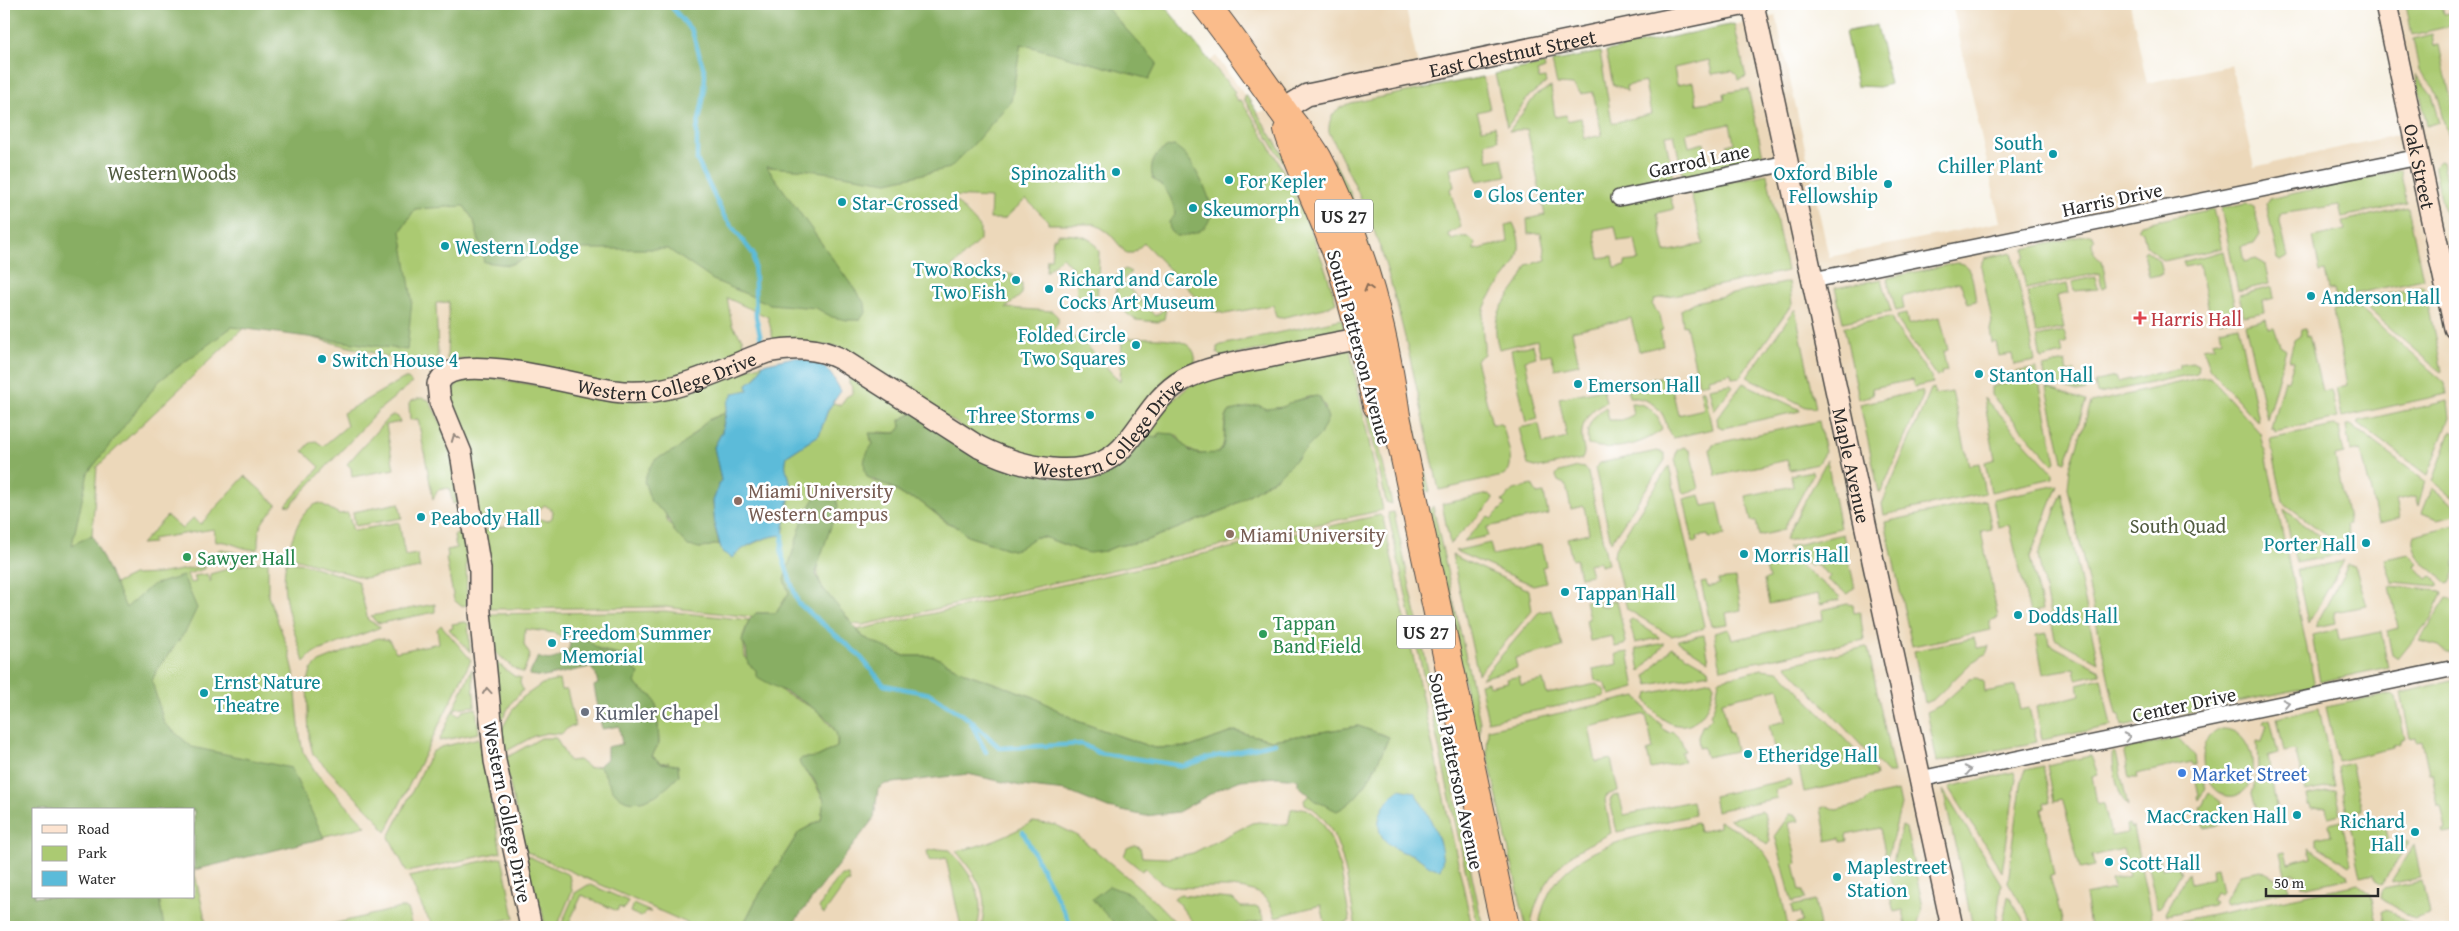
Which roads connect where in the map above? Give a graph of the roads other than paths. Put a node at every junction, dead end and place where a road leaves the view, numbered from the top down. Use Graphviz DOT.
graph roads {
  1 [pos="1204,4"];
  2 [pos="1746,4"];
  3 [pos="1753,4"];
  4 [pos="2386,4"];
  5 [pos="1282,110"];
  6 [pos="2419,156"];
  7 [pos="1787,163"];
  8 [pos="1619,198"];
  9 [pos="1813,280"];
  10 [pos="2455,328"];
  11 [pos="1371,336"];
  12 [pos="2455,668"];
  13 [pos="1920,779"];
  14 [pos="529,919"];
  15 [pos="1490,927"];
  16 [pos="1505,927"];
  17 [pos="1952,927"];
  1 -- 5 [label="highway, US 27"];
  2 -- 5 [label="street, East Chestnut Street"];
  3 -- 7 [label="street, Maple Avenue"];
  4 -- 6 [label="street, Oak Street"];
  5 -- 11 [label="highway, South Patterson Avenue / US 27"];
  6 -- 9 [label="street, Harris Drive"];
  6 -- 10 [label="street, Oak Street"];
  7 -- 8 [label="street, Garrod Lane"];
  7 -- 9 [label="street, Maple Avenue"];
  9 -- 13 [label="street, Maple Avenue"];
  14 -- 11 [label="street, Western College Drive, one-way"];
  11 -- 15 [label="highway, South Patterson Avenue / US 27"];
  11 -- 16 [label="highway, South Patterson Avenue / US 27"];
  13 -- 12 [label="street, Center Drive, one-way"];
  13 -- 17 [label="street, Maple Avenue"];
}
